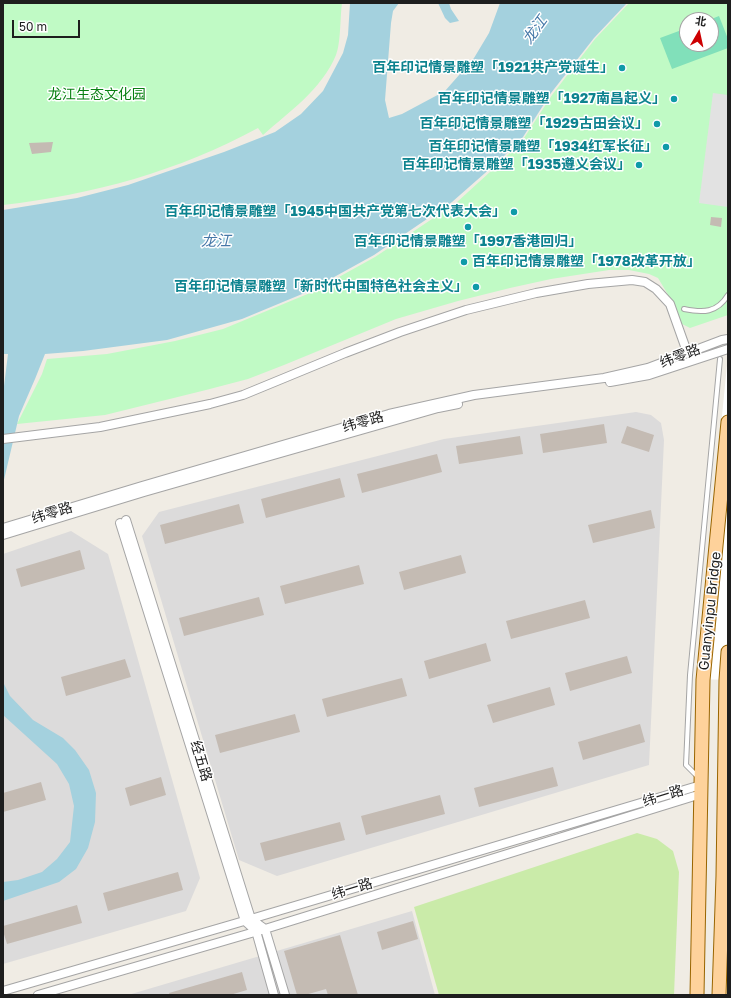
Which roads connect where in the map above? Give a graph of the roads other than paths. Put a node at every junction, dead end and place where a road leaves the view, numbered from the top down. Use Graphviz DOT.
graph roads {
  1 [pos="728,295"];
  2 [pos="684,309"];
  3 [pos="728,339"];
  4 [pos="686,348"];
  5 [pos="728,349"];
  6 [pos="720,359"];
  7 [pos="728,422"];
  8 [pos="3,438"];
  9 [pos="123,522"];
  10 [pos="3,528"];
  11 [pos="3,535"];
  12 [pos="728,652"];
  13 [pos="726,735"];
  14 [pos="701,786"];
  15 [pos="248,920"];
  16 [pos="265,928"];
  17 [pos="256,931"];
  18 [pos="3,991"];
  19 [pos="38,995"];
  20 [pos="274,995"];
  21 [pos="285,995"];
  22 [pos="697,995"];
  23 [pos="719,995"];
  1 -- 2 [label="lane"];
  3 -- 10 [label="street, 纬零路"];
  4 -- 8 [label="street"];
  5 -- 11 [label="street, 纬零路"];
  6 -- 14 [label="lane"];
  7 -- 14 [label="main road, Guanyinpu Bridge"];
  9 -- 15 [label="street, 经五路"];
  12 -- 13 [label="main road, Guanyinpu Bridge"];
  13 -- 23 [label="main road, Guanyinpu Bridge"];
  14 -- 15 [label="street, 纬一路"];
  14 -- 16 [label="street, 纬一路"];
  14 -- 22 [label="main road, Guanyinpu Bridge"];
  15 -- 16 [label="street"];
  15 -- 17 [label="street"];
  15 -- 18 [label="street, 纬一路"];
  16 -- 17 [label="street, 纬一路"];
  16 -- 21 [label="street"];
  17 -- 19 [label="street, 纬一路"];
  17 -- 20 [label="street"];
}
